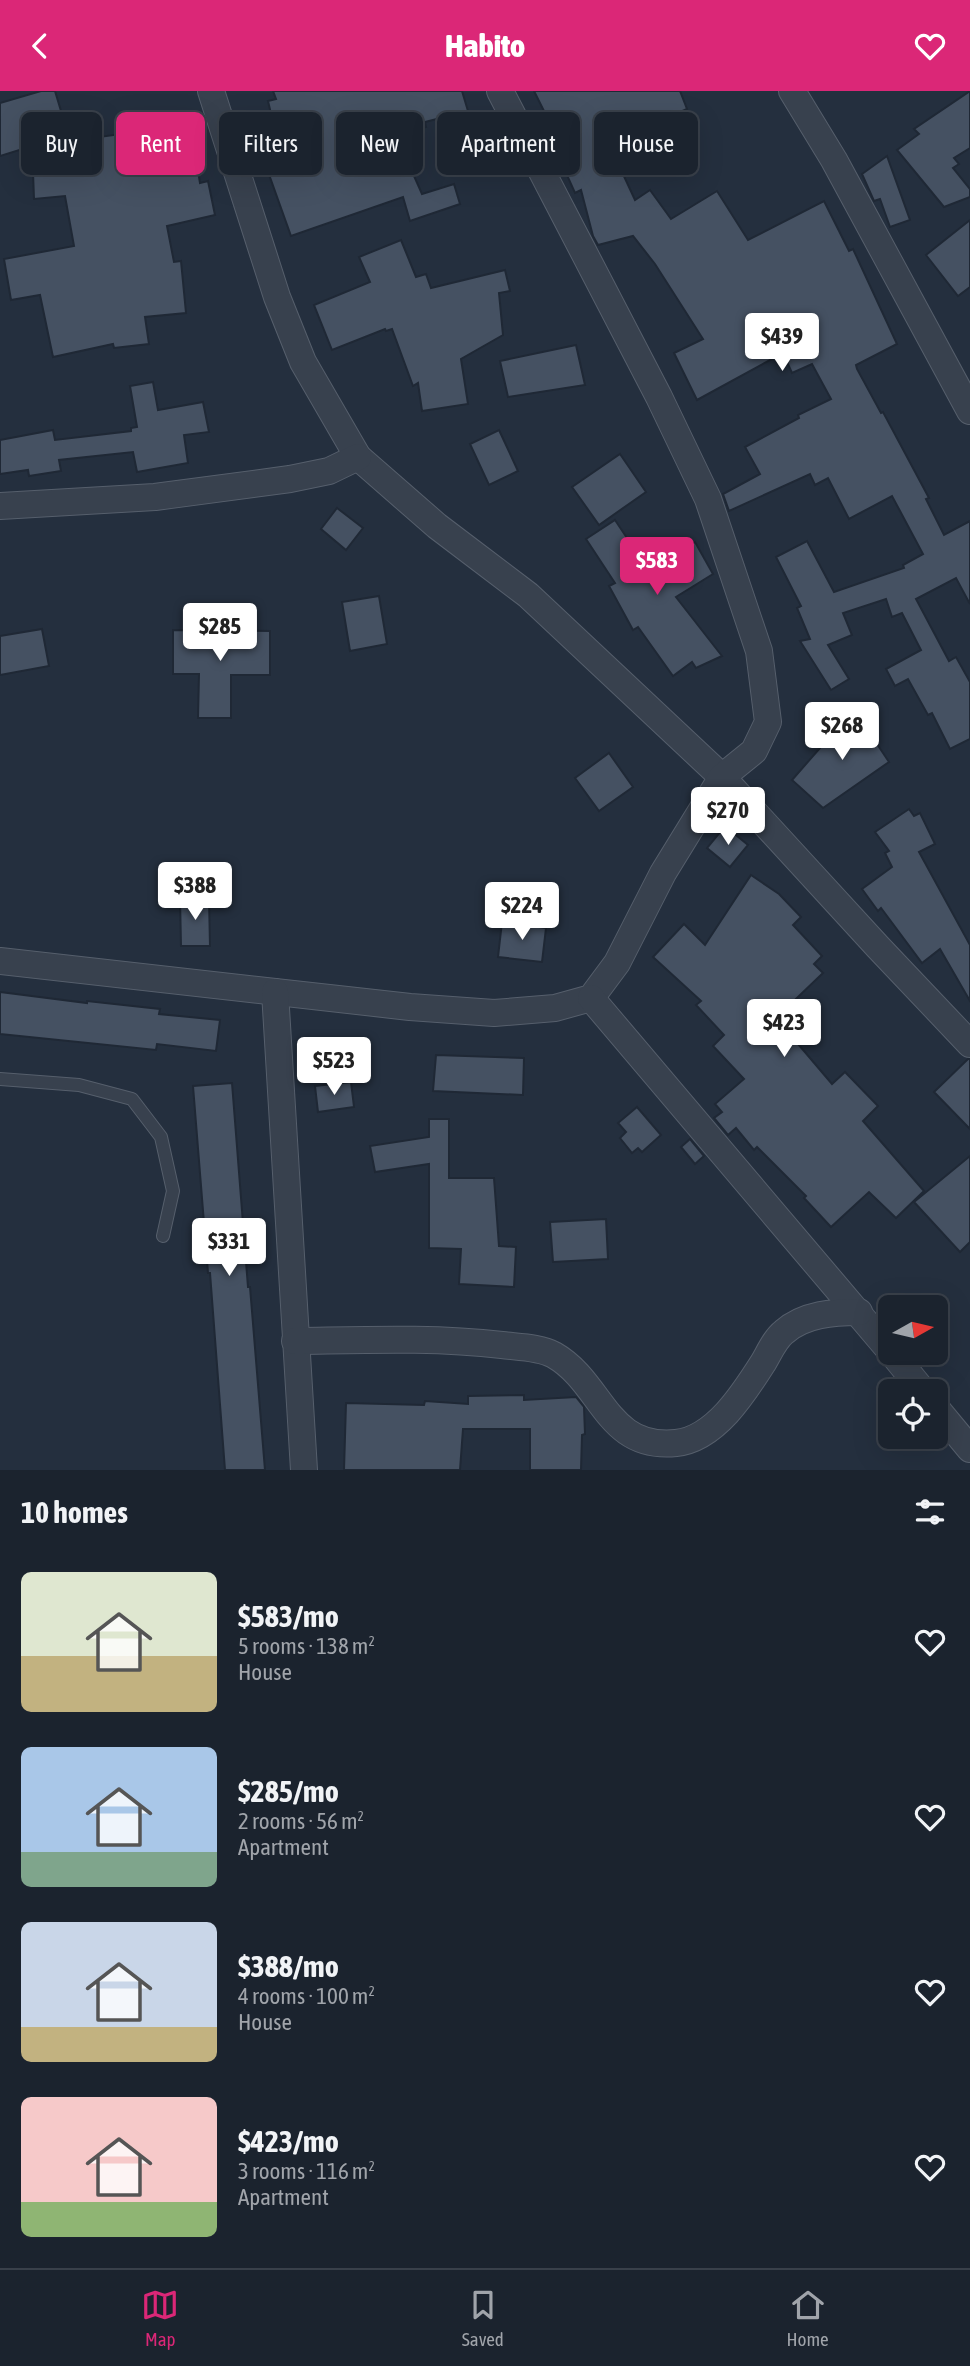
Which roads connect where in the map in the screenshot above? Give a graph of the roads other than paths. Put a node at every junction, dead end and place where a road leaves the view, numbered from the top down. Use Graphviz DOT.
graph roads {
  1 [pos="211,91"];
  2 [pos="500,91"];
  3 [pos="792,91"];
  4 [pos="970,411"];
  5 [pos="358,457"];
  6 [pos="0,506"];
  7 [pos="722,776"];
  8 [pos="0,961"];
  9 [pos="275,992"];
  10 [pos="592,998"];
  11 [pos="970,1044"];
  12 [pos="0,1079"];
  13 [pos="163,1236"];
  14 [pos="859,1312"];
  15 [pos="878,1336"];
  16 [pos="295,1341"];
  17 [pos="902,1365"];
  18 [pos="913,1379"];
  19 [pos="948,1422"];
  20 [pos="970,1449"];
  21 [pos="304,1470"];
  1 -- 5 [label="street"];
  2 -- 7 [label="street"];
  3 -- 4 [label="street"];
  5 -- 6 [label="street"];
  5 -- 7 [label="street"];
  7 -- 10 [label="street"];
  7 -- 11 [label="street"];
  8 -- 9 [label="street"];
  9 -- 10 [label="street"];
  9 -- 16 [label="street"];
  10 -- 14 [label="street"];
  12 -- 13 [label="lane"];
  14 -- 15 [label="street"];
  14 -- 16 [label="street"];
  16 -- 21 [label="street"];
  17 -- 18 [label="street"];
  19 -- 20 [label="street"];
}
